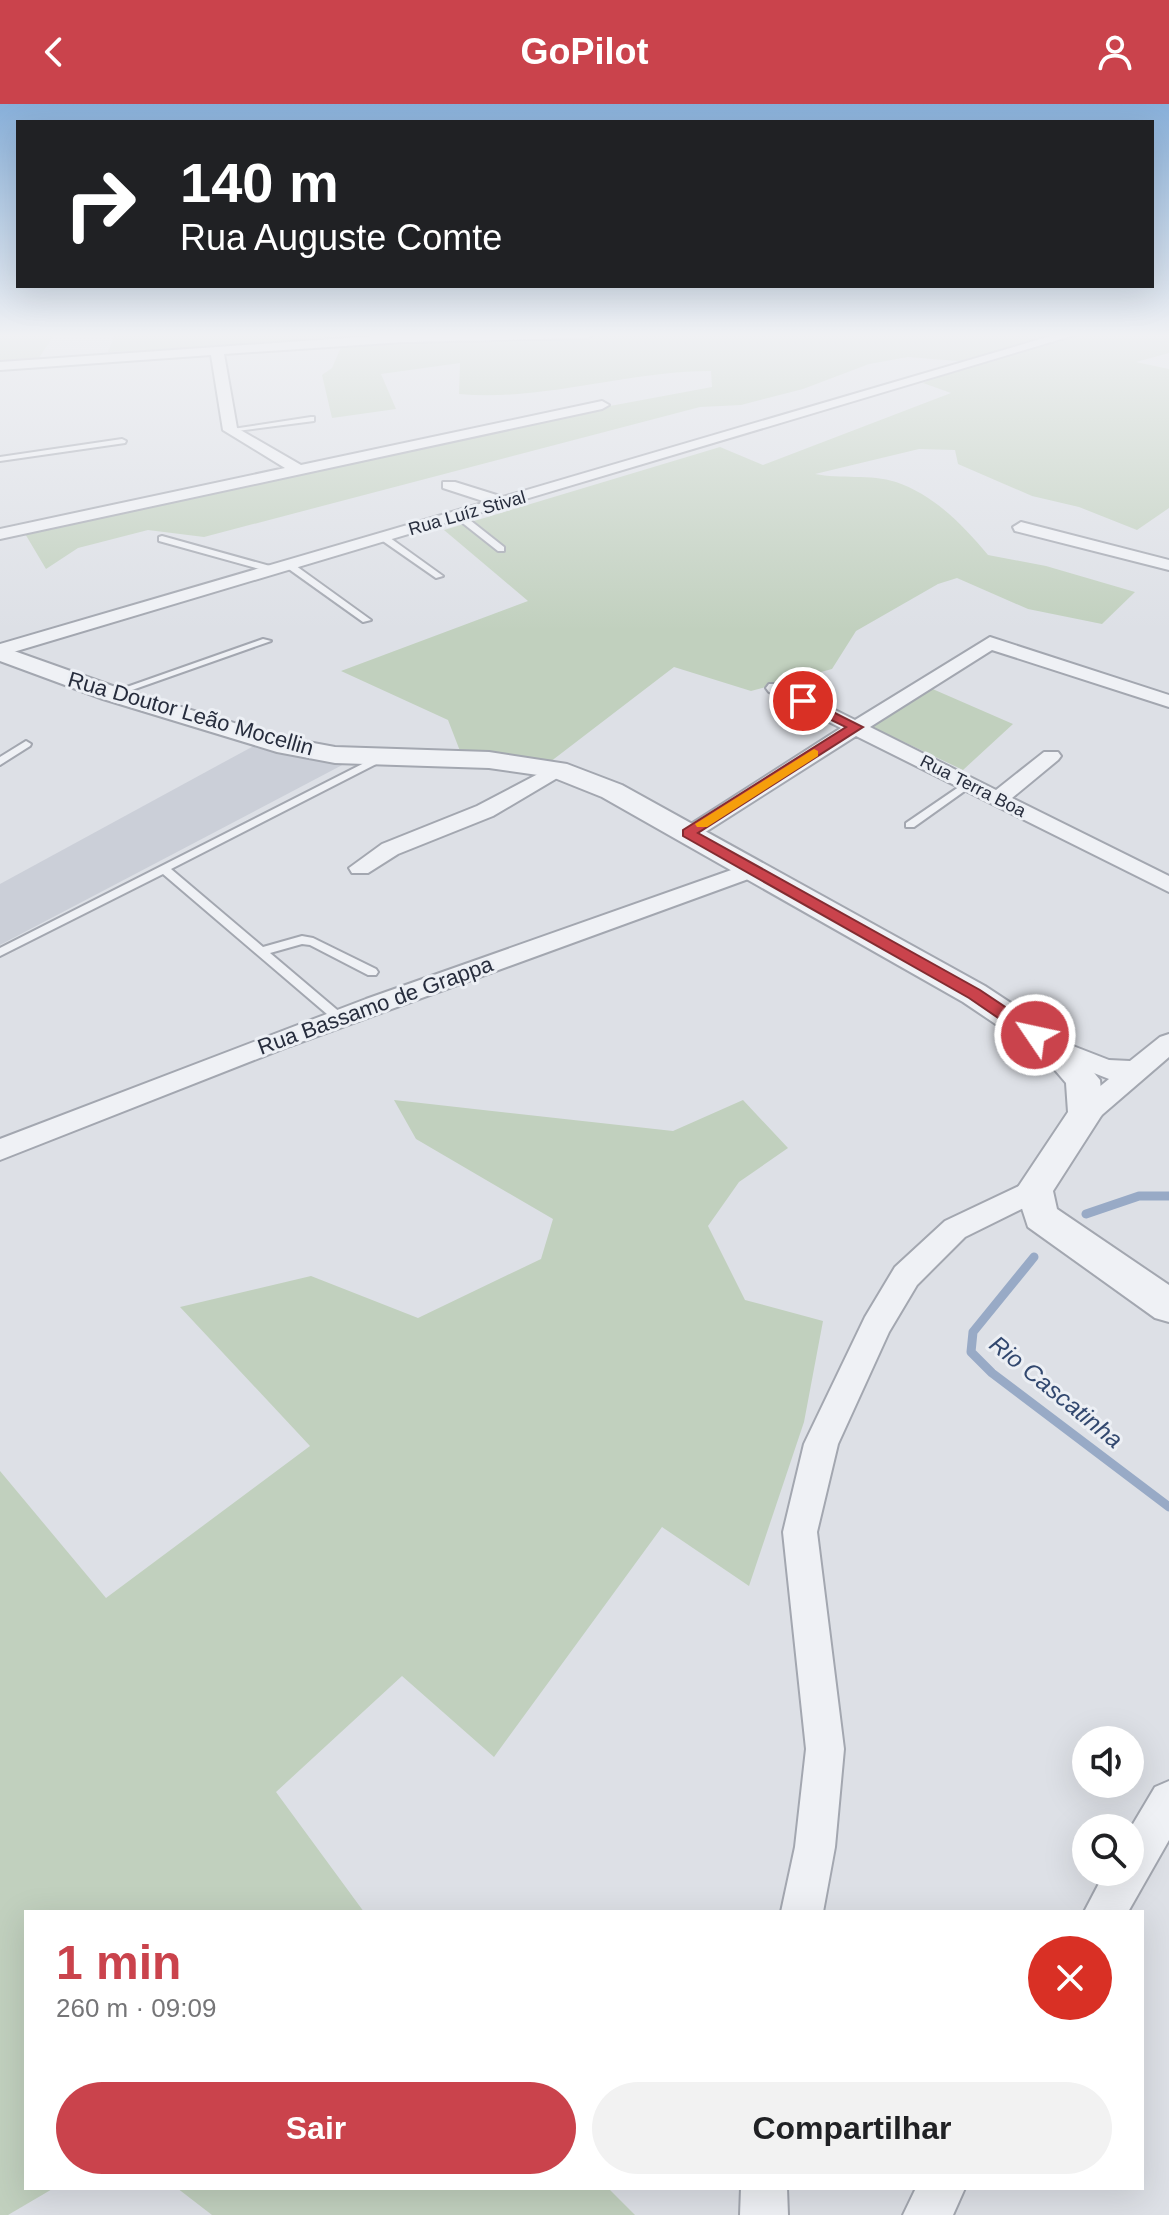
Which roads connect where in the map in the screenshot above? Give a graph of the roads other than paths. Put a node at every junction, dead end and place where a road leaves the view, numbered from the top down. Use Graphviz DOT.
graph roads {
  1 [pos="234,433"];
  2 [pos="471,433"];
  3 [pos="739,433"];
  4 [pos="122,441"];
  5 [pos="0,459"];
  6 [pos="297,469"];
  7 [pos="449,485"];
  8 [pos="504,502"];
  9 [pos="458,515"];
  10 [pos="1021,527"];
  11 [pos="0,534"];
  12 [pos="383,537"];
  13 [pos="162,539"];
  14 [pos="501,549"];
  15 [pos="1169,565"];
  16 [pos="282,567"];
  17 [pos="439,576"];
  18 [pos="366,620"];
  19 [pos="266,641"];
  20 [pos="0,652"];
  21 [pos="776,688"];
  22 [pos="112,694"];
  23 [pos="1169,701"];
  24 [pos="856,727"];
  25 [pos="26,744"];
  26 [pos="1051,756"];
  27 [pos="380,758"];
  28 [pos="0,762"];
  29 [pos="557,770"];
  30 [pos="969,783"];
  31 [pos="999,798"];
  32 [pos="910,825"];
  33 [pos="688,833"];
  34 [pos="163,868"];
  35 [pos="360,868"];
  36 [pos="754,869"];
  37 [pos="1169,885"];
  38 [pos="263,951"];
  39 [pos="1,952"];
  40 [pos="372,972"];
  41 [pos="338,1017"];
  42 [pos="1169,1043"];
  43 [pos="1055,1048"];
  44 [pos="1136,1071"];
  45 [pos="1086,1113"];
  46 [pos="0,1150"];
  47 [pos="1034,1190"];
  48 [pos="1169,1306"];
  49 [pos="1169,1801"];
  50 [pos="1144,1844"];
  51 [pos="1120,1886"];
  52 [pos="802,1910"];
  53 [pos="1106,1910"];
  54 [pos="764,2190"];
  55 [pos="941,2190"];
  56 [pos="764,2215"];
  57 [pos="927,2215"];
  1 -- 6 [label="street"];
  2 -- 6 [label="street"];
  3 -- 8 [label="street, Rua Luíz Stival"];
  4 -- 5 [label="lane"];
  6 -- 11 [label="street"];
  7 -- 8 [label="street"];
  8 -- 9 [label="street, Rua Luíz Stival"];
  9 -- 12 [label="street, Rua Luíz Stival"];
  9 -- 14 [label="lane"];
  10 -- 15 [label="street"];
  12 -- 16 [label="street, Rua Luíz Stival"];
  12 -- 17 [label="lane"];
  13 -- 16 [label="lane"];
  16 -- 18 [label="lane"];
  16 -- 20 [label="street, Rua Luíz Stival"];
  19 -- 22 [label="lane"];
  20 -- 22 [label="street, Rua Doutor Leão Mocellin"];
  21 -- 24 [label="street, Rua Terra Boa"];
  22 -- 27 [label="street, Rua Doutor Leão Mocellin"];
  23 -- 24 [label="street"];
  24 -- 30 [label="street, Rua Terra Boa"];
  24 -- 33 [label="street"];
  25 -- 28 [label="lane"];
  26 -- 31 [label="street"];
  27 -- 29 [label="street, Rua Doutor Leão Mocellin"];
  27 -- 34 [label="lane"];
  29 -- 33 [label="street, Rua Doutor Leão Mocellin"];
  29 -- 35 [label="street"];
  30 -- 31 [label="street, Rua Terra Boa"];
  30 -- 32 [label="lane"];
  31 -- 37 [label="street, Rua Terra Boa"];
  33 -- 36 [label="street, Rua Doutor Leão Mocellin"];
  34 -- 38 [label="lane"];
  34 -- 39 [label="lane"];
  36 -- 41 [label="street, Rua Bassamo de Grappa"];
  36 -- 43 [label="street, Rua Doutor Leão Mocellin"];
  38 -- 40 [label="lane"];
  38 -- 41 [label="lane"];
  41 -- 46 [label="street, Rua Bassamo de Grappa"];
  42 -- 44 [label="street"];
  43 -- 44 [label="street"];
  43 -- 45 [label="street, Rua Doutor Leão Mocellin"];
  44 -- 45 [label="street"];
  45 -- 47 [label="street"];
  47 -- 48 [label="street"];
  47 -- 52 [label="street"];
  49 -- 50 [label="street"];
  51 -- 53 [label="street"];
  54 -- 56 [label="street"];
  55 -- 57 [label="street"];
}
